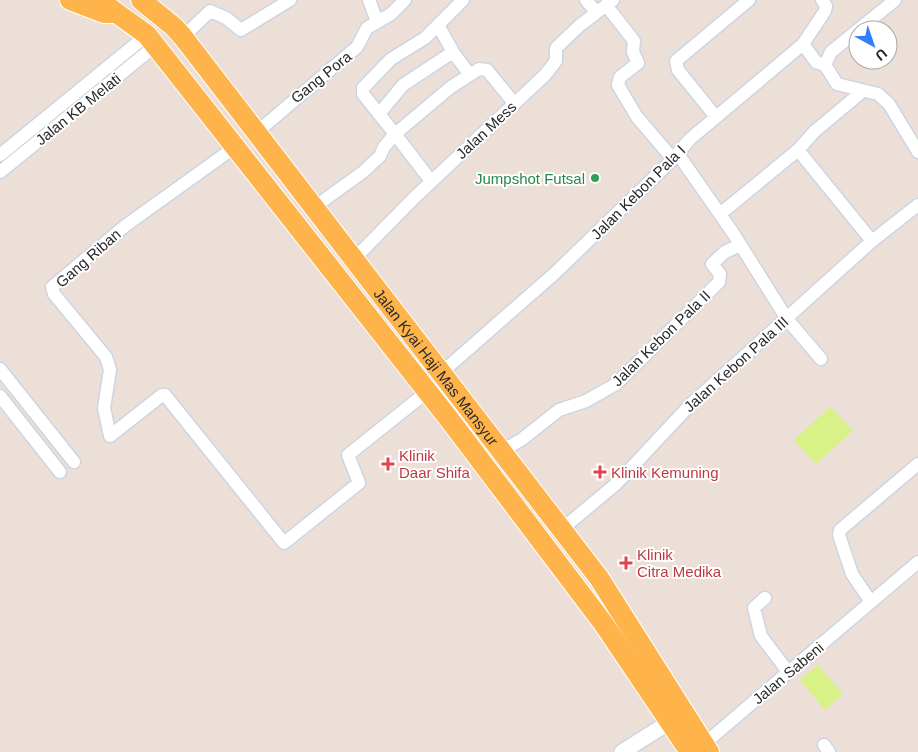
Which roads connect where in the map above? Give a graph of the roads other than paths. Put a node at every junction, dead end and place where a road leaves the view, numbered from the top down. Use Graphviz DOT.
graph roads {
  1 [pos="70,0"];
  2 [pos="143,0"];
  3 [pos="290,0"];
  4 [pos="369,0"];
  5 [pos="405,0"];
  6 [pos="586,0"];
  7 [pos="749,0"];
  8 [pos="895,0"];
  9 [pos="458,2"];
  10 [pos="824,3"];
  11 [pos="106,6"];
  12 [pos="605,6"];
  13 [pos="377,21"];
  14 [pos="438,25"];
  15 [pos="183,37"];
  16 [pos="151,40"];
  17 [pos="803,44"];
  18 [pos="453,52"];
  19 [pos="825,65"];
  20 [pos="470,75"];
  21 [pos="863,91"];
  22 [pos="514,103"];
  23 [pos="379,114"];
  24 [pos="716,117"];
  25 [pos="256,132"];
  26 [pos="395,134"];
  27 [pos="235,147"];
  28 [pos="798,150"];
  29 [pos="918,152"];
  30 [pos="0,155"];
  31 [pos="676,156"];
  32 [pos="0,172"];
  33 [pos="431,181"];
  34 [pos="918,205"];
  35 [pos="313,208"];
  36 [pos="720,214"];
  37 [pos="872,241"];
  38 [pos="740,245"];
  39 [pos="353,260"];
  40 [pos="787,318"];
  41 [pos="821,359"];
  42 [pos="0,369"];
  43 [pos="441,373"];
  44 [pos="427,392"];
  45 [pos="0,396"];
  46 [pos="503,450"];
  47 [pos="74,462"];
  48 [pos="918,464"];
  49 [pos="60,472"];
  50 [pos="562,529"];
  51 [pos="918,562"];
  52 [pos="765,598"];
  53 [pos="871,602"];
  54 [pos="789,673"];
  55 [pos="671,721"];
  56 [pos="701,749"];
  57 [pos="622,752"];
  1 -- 11 [label="main road, Jalan Kyai Haji Mas Mansyur"];
  2 -- 15 [label="main road, Jalan Kyai Haji Mas Mansyur"];
  3 -- 15 [label="street"];
  4 -- 13 [label="street"];
  5 -- 13 [label="street, Gang Pora"];
  6 -- 12 [label="street"];
  7 -- 24 [label="street"];
  8 -- 19 [label="street"];
  9 -- 14 [label="street"];
  10 -- 17 [label="street, Jalan Kebon Pala I"];
  11 -- 16 [label="main road, Jalan Kyai Haji Mas Mansyur"];
  12 -- 22 [label="street, Jalan Mess"];
  12 -- 31 [label="street"];
  13 -- 25 [label="street, Gang Pora"];
  14 -- 18 [label="street"];
  14 -- 23 [label="street"];
  15 -- 25 [label="main road, Jalan Kyai Haji Mas Mansyur"];
  16 -- 27 [label="main road, Jalan Kyai Haji Mas Mansyur"];
  16 -- 30 [label="street, Jalan KB Melati"];
  16 -- 32 [label="street, Jalan KB Melati"];
  17 -- 19 [label="street"];
  17 -- 24 [label="street, Jalan Kebon Pala I"];
  18 -- 20 [label="street"];
  18 -- 23 [label="street"];
  19 -- 21 [label="street"];
  20 -- 22 [label="street"];
  20 -- 26 [label="street"];
  21 -- 28 [label="street"];
  21 -- 29 [label="street"];
  22 -- 33 [label="street, Jalan Mess"];
  23 -- 26 [label="street"];
  24 -- 31 [label="street, Jalan Kebon Pala I"];
  25 -- 35 [label="main road, Jalan Kyai Haji Mas Mansyur"];
  26 -- 33 [label="street"];
  26 -- 35 [label="street"];
  27 -- 44 [label="main road, Jalan Kyai Haji Mas Mansyur"];
  27 -- 44 [label="street, Gang Riban"];
  28 -- 36 [label="street"];
  28 -- 37 [label="street"];
  31 -- 36 [label="street"];
  31 -- 43 [label="street, Jalan Kebon Pala I"];
  33 -- 39 [label="street, Jalan Mess"];
  34 -- 37 [label="street, Jalan Kebon Pala III"];
  35 -- 39 [label="main road, Jalan Kyai Haji Mas Mansyur"];
  36 -- 38 [label="street"];
  37 -- 40 [label="street, Jalan Kebon Pala III"];
  38 -- 40 [label="street"];
  38 -- 46 [label="street, Jalan Kebon Pala II"];
  39 -- 43 [label="main road, Jalan Kyai Haji Mas Mansyur"];
  40 -- 41 [label="street"];
  40 -- 50 [label="street, Jalan Kebon Pala III"];
  42 -- 47 [label="street"];
  43 -- 46 [label="main road, Jalan Kyai Haji Mas Mansyur"];
  44 -- 55 [label="main road, Jalan Kyai Haji Mas Mansyur"];
  45 -- 49 [label="street"];
  46 -- 50 [label="main road, Jalan Kyai Haji Mas Mansyur"];
  48 -- 53 [label="street"];
  50 -- 56 [label="main road, Jalan Kyai Haji Mas Mansyur"];
  51 -- 53 [label="street, Jalan Sabeni"];
  52 -- 54 [label="street"];
  53 -- 54 [label="street, Jalan Sabeni"];
  54 -- 56 [label="street, Jalan Sabeni"];
  55 -- 56 [label="main road, Jalan Kyai Haji Mas Mansyur"];
  55 -- 57 [label="street"];
}
